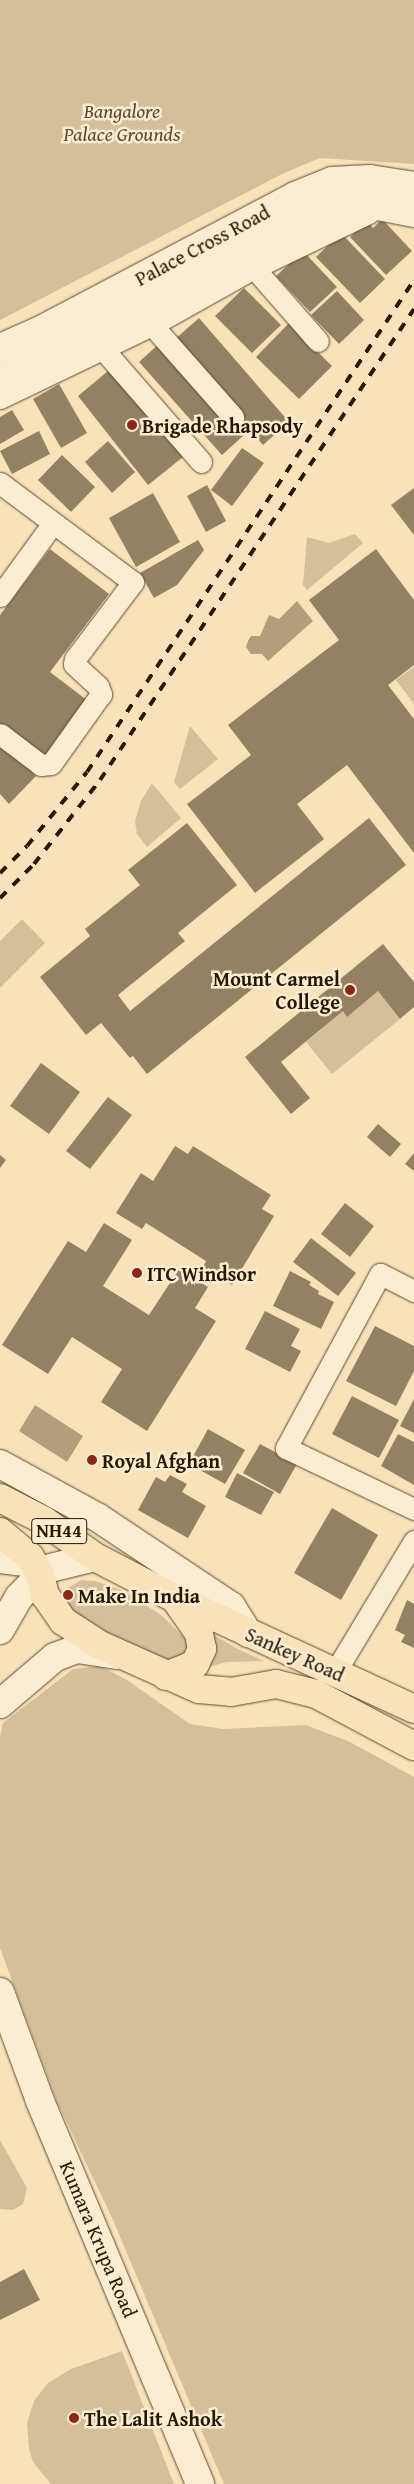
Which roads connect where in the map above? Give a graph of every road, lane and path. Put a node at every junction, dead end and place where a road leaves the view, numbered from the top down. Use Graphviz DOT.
graph roads {
  1 [pos="414,186"];
  2 [pos="369,213"];
  3 [pos="408,213"];
  4 [pos="254,268"];
  5 [pos="152,325"];
  6 [pos="318,342"];
  7 [pos="0,348"];
  8 [pos="102,348"];
  9 [pos="0,378"];
  10 [pos="0,398"];
  11 [pos="233,418"];
  12 [pos="202,462"];
  13 [pos="0,483"];
  14 [pos="53,522"];
  15 [pos="0,596"];
  16 [pos="0,734"];
  17 [pos="414,1291"];
  18 [pos="0,1464"];
  19 [pos="0,1498"];
  20 [pos="414,1509"];
  21 [pos="0,1532"];
  22 [pos="414,1541"];
  23 [pos="95,1557"];
  24 [pos="0,1559"];
  25 [pos="36,1569"];
  26 [pos="176,1599"];
  27 [pos="0,1630"];
  28 [pos="248,1633"];
  29 [pos="121,1656"];
  30 [pos="335,1672"];
  31 [pos="166,1676"];
  32 [pos="0,1704"];
  33 [pos="414,1709"];
  34 [pos="414,1746"];
  35 [pos="0,1992"];
  36 [pos="200,2484"];
  1 -- 7 [label="street, Palace Cross Road"];
  2 -- 4 [label="street"];
  3 -- 9 [label="street, Palace Cross Road"];
  4 -- 5 [label="street"];
  4 -- 6 [label="street"];
  5 -- 8 [label="street"];
  5 -- 11 [label="street"];
  8 -- 10 [label="street"];
  8 -- 12 [label="street"];
  13 -- 14 [label="street"];
  14 -- 15 [label="street"];
  14 -- 16 [label="street"];
  17 -- 20 [label="street"];
  18 -- 28 [label="street"];
  19 -- 23 [label="main road, NH44"];
  21 -- 25 [label="main road, NH44"];
  22 -- 30 [label="street"];
  23 -- 25 [label="street"];
  23 -- 26 [label="main road, Sankey Road"];
  24 -- 25 [label="street"];
  25 -- 27 [label="street"];
  25 -- 29 [label="main road, Sankey Road"];
  26 -- 28 [label="main road, Sankey Road"];
  26 -- 31 [label="main road, Sankey Road"];
  28 -- 30 [label="main road, Sankey Road"];
  29 -- 31 [label="main road, Sankey Road"];
  29 -- 32 [label="street"];
  30 -- 33 [label="main road, Sankey Road"];
  31 -- 34 [label="main road, Sankey Road"];
  35 -- 36 [label="street, Kumara Krupa Road"];
}
